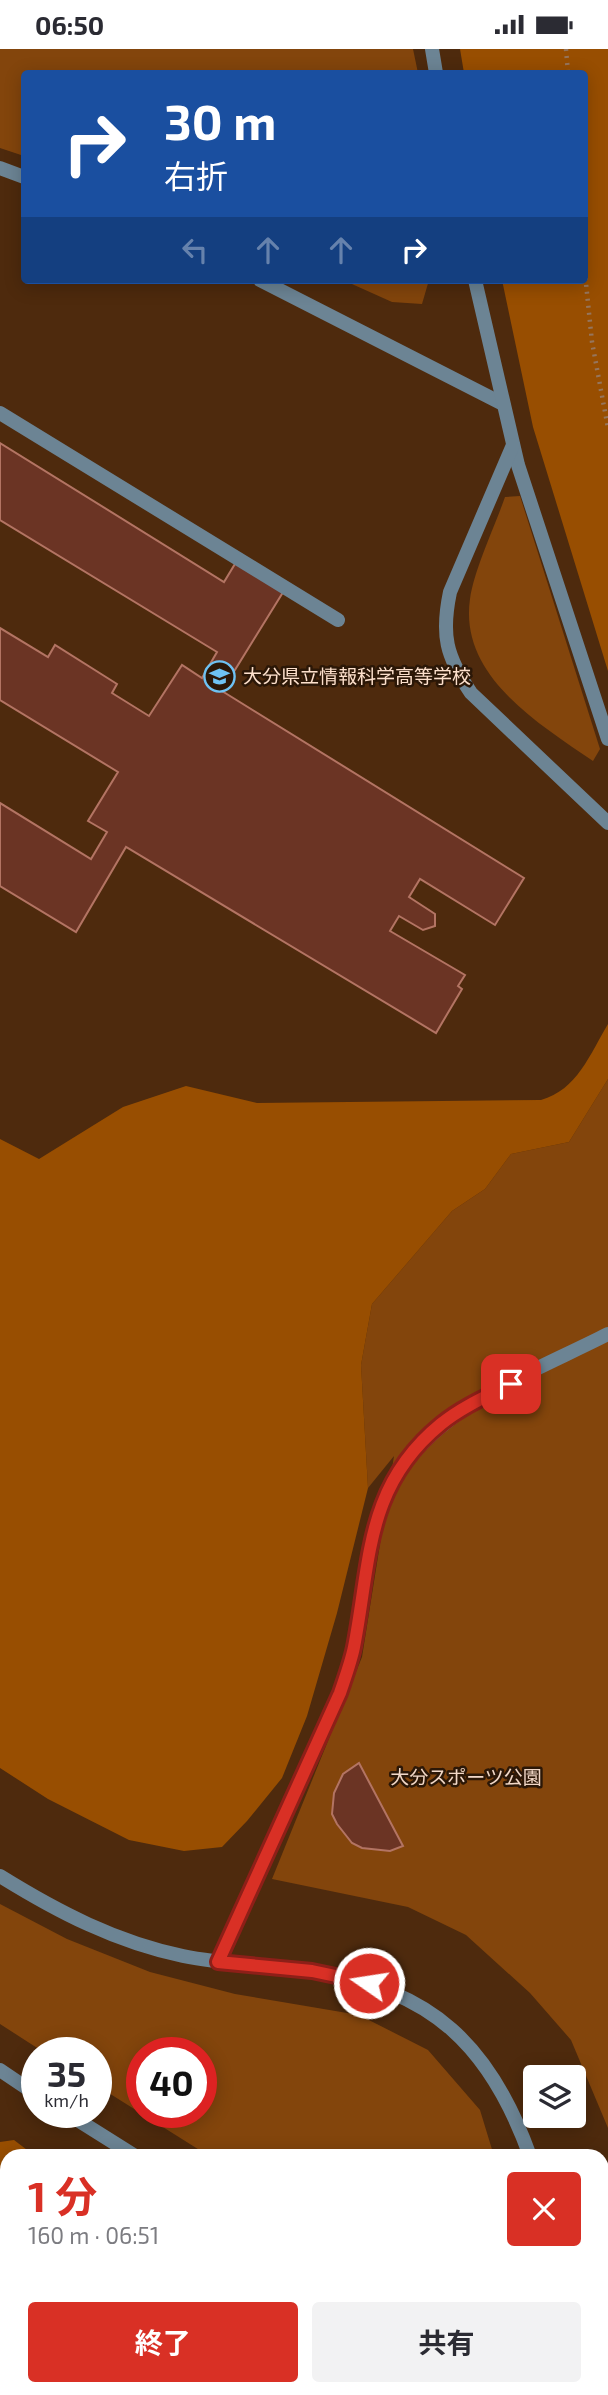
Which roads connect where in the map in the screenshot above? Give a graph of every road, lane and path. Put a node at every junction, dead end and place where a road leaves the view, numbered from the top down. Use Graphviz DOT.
graph roads {
  1 [pos="432,49"];
  2 [pos="566,49"];
  3 [pos="436,70"];
  4 [pos="568,70"];
  5 [pos="0,168"];
  6 [pos="21,176"];
  7 [pos="268,284"];
  8 [pos="476,284"];
  9 [pos="586,284"];
  10 [pos="503,404"];
  11 [pos="0,413"];
  12 [pos="608,428"];
  13 [pos="513,445"];
  14 [pos="338,620"];
  15 [pos="608,739"];
  16 [pos="608,823"];
  17 [pos="608,1334"];
  18 [pos="0,1877"];
  19 [pos="218,1962"];
  20 [pos="0,2070"];
  21 [pos="21,2084"];
  22 [pos="90,2128"];
  23 [pos="124,2149"];
  24 [pos="527,2149"];
  1 -- 3 [label="street"];
  2 -- 4 [label="path"];
  5 -- 6 [label="street"];
  7 -- 10 [label="street"];
  8 -- 10 [label="street"];
  9 -- 12 [label="path"];
  10 -- 13 [label="street"];
  11 -- 14 [label="street"];
  13 -- 15 [label="street"];
  13 -- 16 [label="street"];
  17 -- 19 [label="street"];
  18 -- 19 [label="street"];
  19 -- 24 [label="street"];
  20 -- 21 [label="street"];
  22 -- 23 [label="street"];
}
